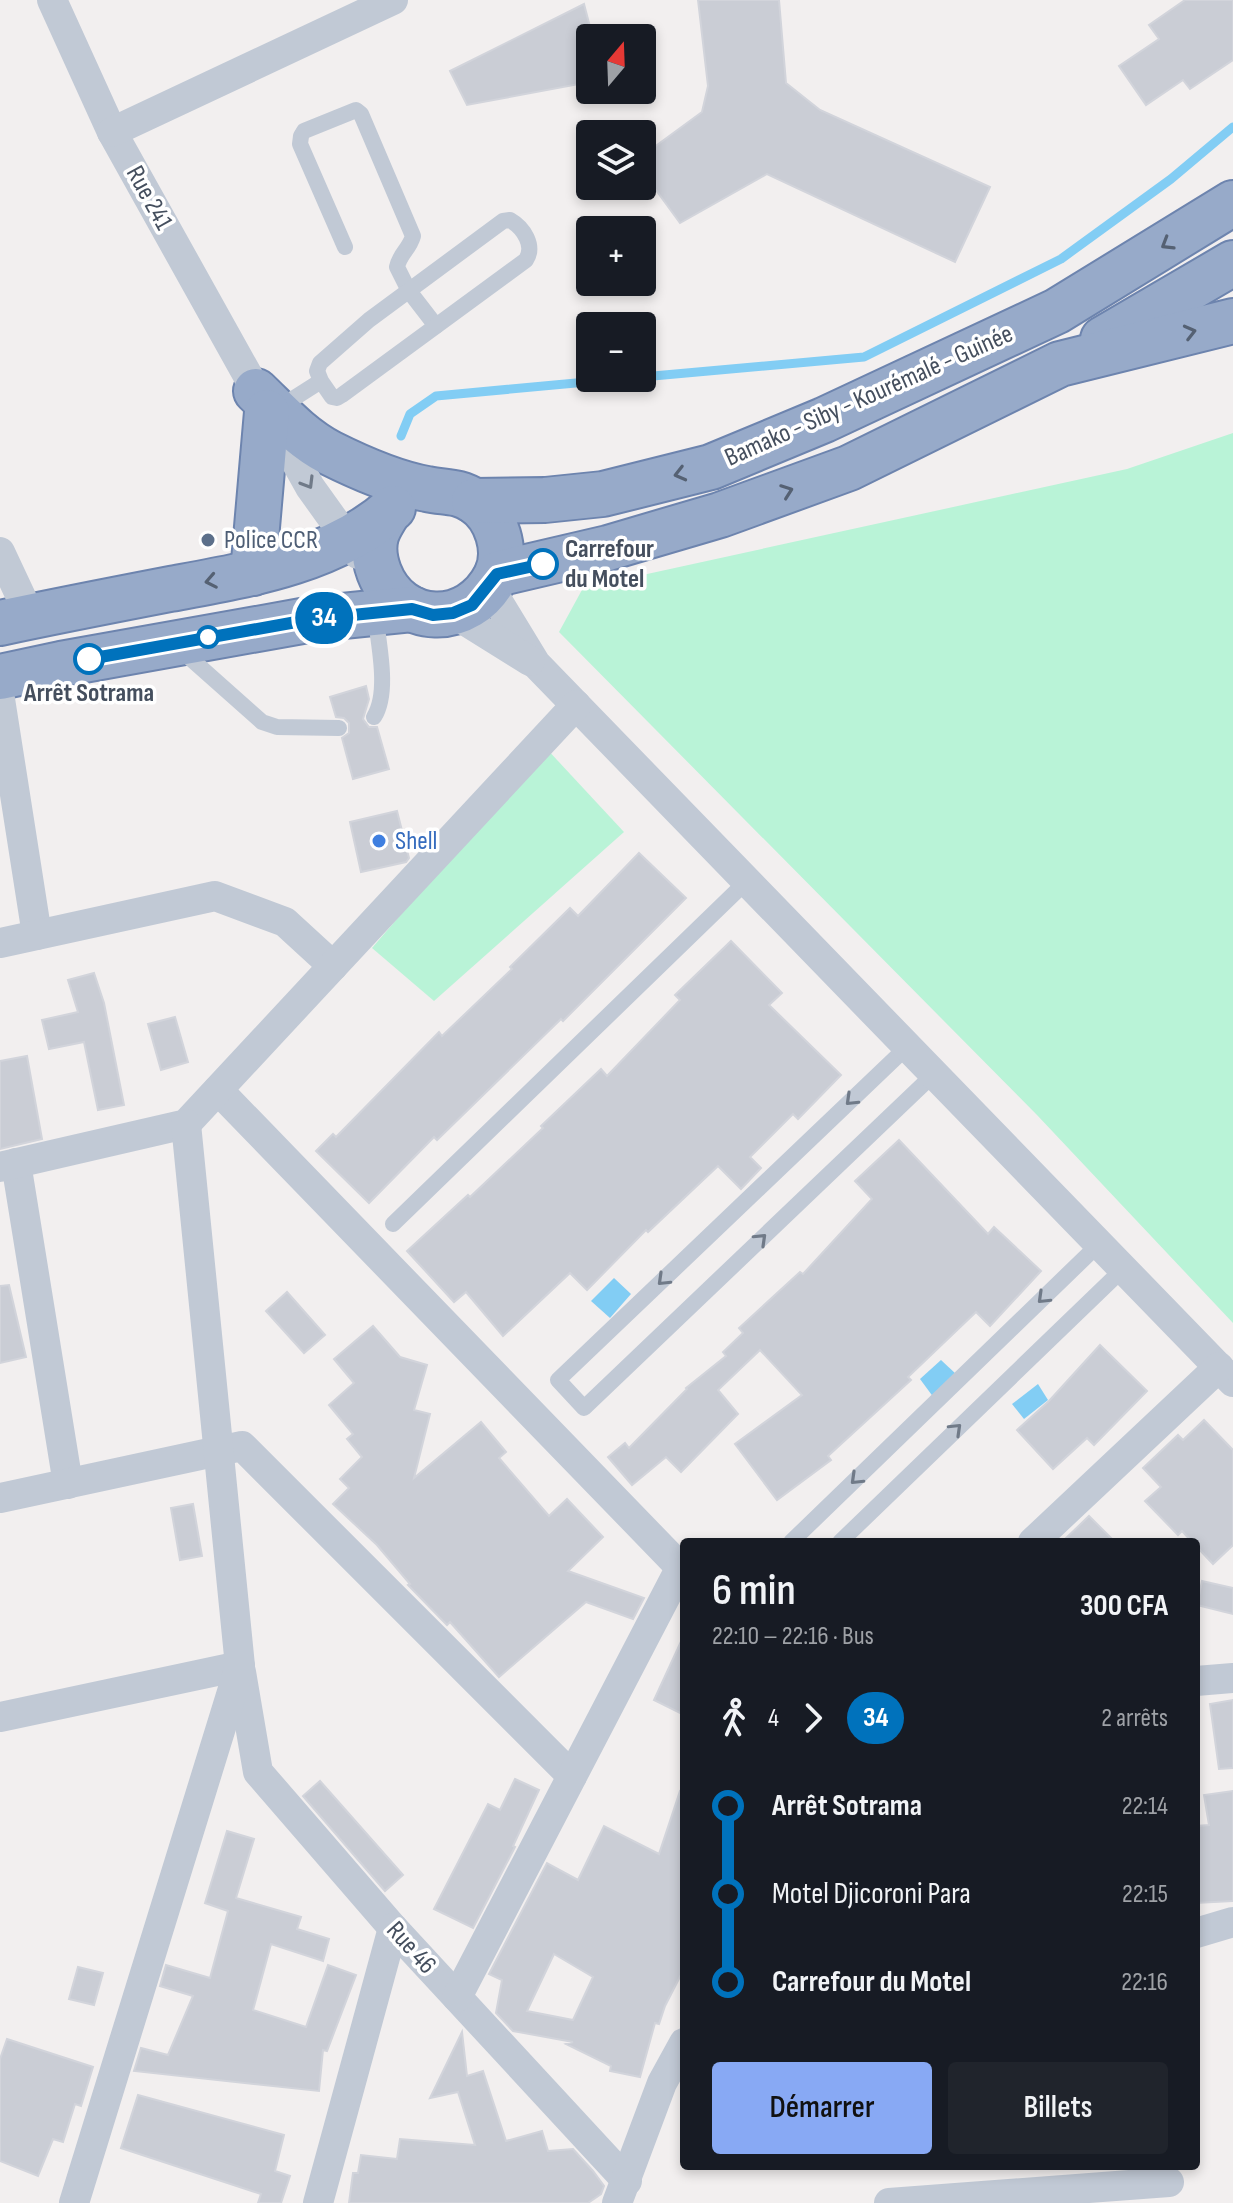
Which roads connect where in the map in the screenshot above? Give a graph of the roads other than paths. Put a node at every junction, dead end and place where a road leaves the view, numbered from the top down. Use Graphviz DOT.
graph roads {
  1 [pos="52,0"];
  2 [pos="393,0"];
  3 [pos="112,132"];
  4 [pos="1233,203"];
  5 [pos="345,247"];
  6 [pos="1233,263"];
  7 [pos="409,291"];
  8 [pos="1233,321"];
  9 [pos="436,326"];
  10 [pos="1060,364"];
  11 [pos="321,381"];
  12 [pos="266,404"];
  13 [pos="428,489"];
  14 [pos="474,501"];
  15 [pos="387,514"];
  16 [pos="346,540"];
  17 [pos="0,552"];
  18 [pos="253,573"];
  19 [pos="493,580"];
  20 [pos="406,605"];
  21 [pos="15,620"];
  22 [pos="174,644"];
  23 [pos="536,664"];
  24 [pos="0,677"];
  25 [pos="0,699"];
  26 [pos="576,705"];
  27 [pos="374,717"];
  28 [pos="339,728"];
  29 [pos="747,881"];
  30 [pos="37,935"];
  31 [pos="0,943"];
  32 [pos="333,966"];
  33 [pos="908,1046"];
  34 [pos="934,1074"];
  35 [pos="218,1090"];
  36 [pos="186,1124"];
  37 [pos="8,1165"];
  38 [pos="393,1224"];
  39 [pos="1099,1244"];
  40 [pos="1123,1269"];
  41 [pos="1226,1374"];
  42 [pos="219,1451"];
  43 [pos="68,1484"];
  44 [pos="0,1498"];
  45 [pos="795,1538"];
  46 [pos="844,1538"];
  47 [pos="1038,1538"];
  48 [pos="680,1567"];
  49 [pos="680,1573"];
  50 [pos="240,1666"];
  51 [pos="1233,1678"];
  52 [pos="1200,1681"];
  53 [pos="0,1717"];
  54 [pos="572,1776"];
  55 [pos="1233,1922"];
  56 [pos="393,1928"];
  57 [pos="1200,1932"];
  58 [pos="457,1997"];
  59 [pos="680,2056"];
  60 [pos="673,2080"];
  61 [pos="1169,2182"];
  62 [pos="622,2192"];
  63 [pos="74,2203"];
  64 [pos="318,2203"];
  65 [pos="889,2203"];
  1 -- 3 [label="street, Rue 241"];
  2 -- 3 [label="street"];
  3 -- 12 [label="street, Rue 241"];
  4 -- 14 [label="highway, Bamako - Siby - Kourémalé - Guinée, one-way"];
  5 -- 7 [label="lane"];
  6 -- 10 [label="highway"];
  7 -- 9 [label="lane"];
  7 -- 9 [label="lane"];
  7 -- 11 [label="lane"];
  10 -- 8 [label="highway, one-way"];
  9 -- 11 [label="lane"];
  19 -- 10 [label="highway, one-way"];
  11 -- 12 [label="lane"];
  12 -- 13 [label="highway"];
  12 -- 16 [label="street, Rue 241, one-way"];
  12 -- 18 [label="highway"];
  13 -- 14 [label="highway"];
  13 -- 15 [label="highway"];
  14 -- 19 [label="highway"];
  15 -- 16 [label="highway"];
  15 -- 20 [label="highway"];
  16 -- 18 [label="highway"];
  16 -- 20 [label="street, Rue 241"];
  17 -- 21 [label="street"];
  18 -- 21 [label="highway, one-way"];
  19 -- 20 [label="highway"];
  19 -- 23 [label="street"];
  20 -- 22 [label="highway"];
  20 -- 23 [label="street, Rue 241"];
  20 -- 27 [label="lane"];
  22 -- 24 [label="highway"];
  22 -- 28 [label="lane"];
  23 -- 26 [label="street"];
  25 -- 30 [label="street"];
  26 -- 29 [label="street"];
  26 -- 32 [label="street"];
  29 -- 33 [label="street"];
  29 -- 38 [label="lane"];
  30 -- 31 [label="street"];
  30 -- 32 [label="street"];
  32 -- 35 [label="street"];
  33 -- 34 [label="street"];
  33 -- 34 [label="lane, one-way"];
  34 -- 39 [label="street"];
  35 -- 36 [label="street"];
  35 -- 48 [label="street"];
  36 -- 37 [label="street"];
  36 -- 42 [label="street, Rue 46"];
  37 -- 43 [label="street"];
  39 -- 40 [label="street"];
  39 -- 45 [label="lane, one-way"];
  40 -- 41 [label="street"];
  46 -- 40 [label="lane, one-way"];
  41 -- 47 [label="street"];
  42 -- 43 [label="street"];
  42 -- 50 [label="street, Rue 46"];
  42 -- 54 [label="street"];
  43 -- 44 [label="street"];
  49 -- 54 [label="street"];
  50 -- 53 [label="street"];
  50 -- 56 [label="street, Rue 46"];
  50 -- 63 [label="street"];
  51 -- 52 [label="street"];
  54 -- 58 [label="street"];
  55 -- 57 [label="street"];
  56 -- 58 [label="street, Rue 46"];
  56 -- 64 [label="street"];
  58 -- 62 [label="street, Rue 46"];
  59 -- 60 [label="street"];
  60 -- 62 [label="street"];
  61 -- 65 [label="street"];
}
